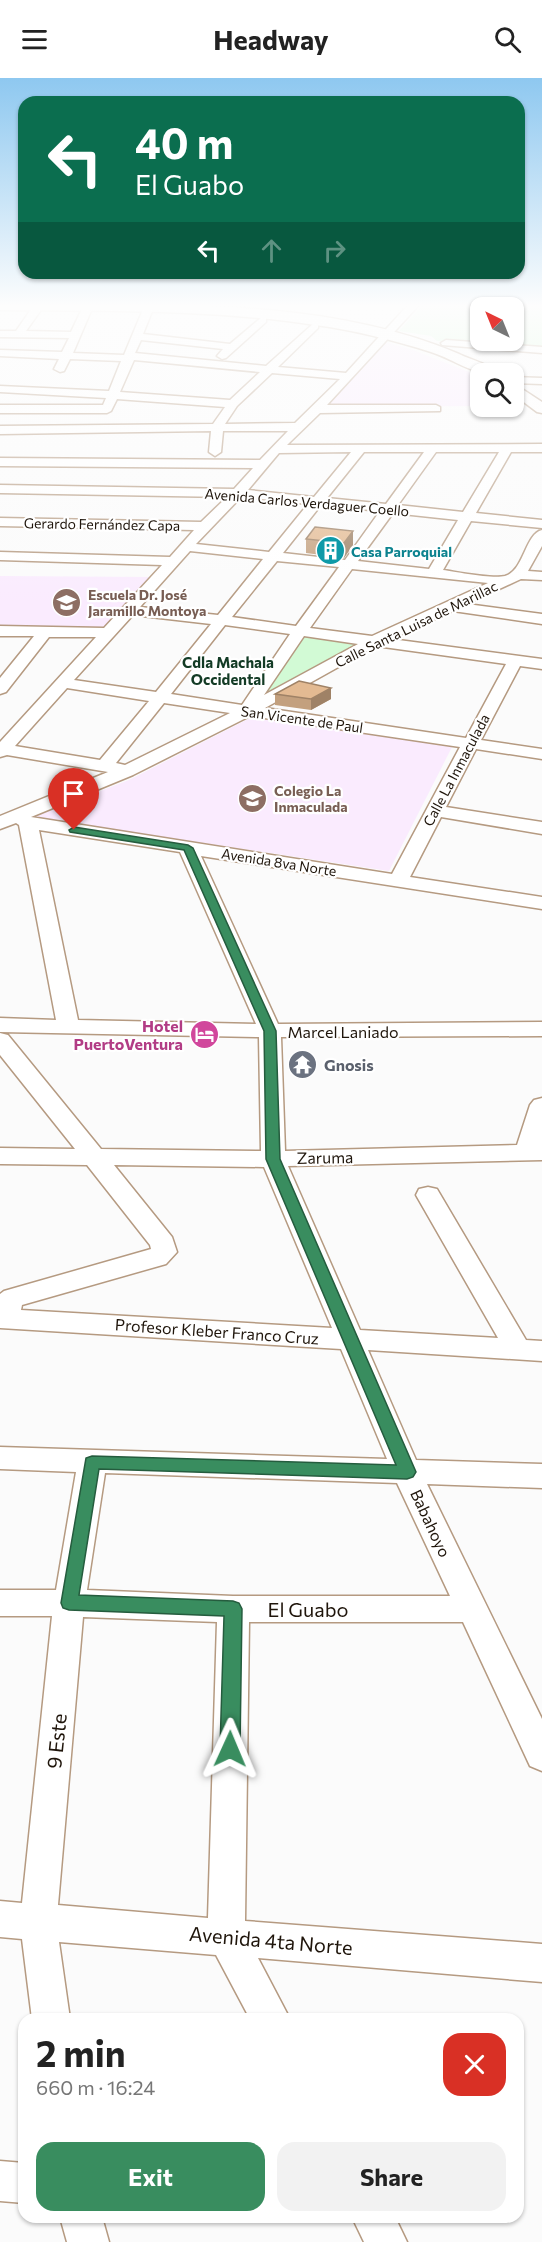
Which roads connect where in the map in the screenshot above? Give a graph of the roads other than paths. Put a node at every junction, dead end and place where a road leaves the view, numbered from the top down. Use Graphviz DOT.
graph roads {
  1 [pos="232,406"];
  2 [pos="322,406"];
  3 [pos="524,407"];
  4 [pos="113,408"];
  5 [pos="0,409"];
  6 [pos="319,409"];
  7 [pos="436,409"];
  8 [pos="202,414"];
  9 [pos="225,416"];
  10 [pos="542,421"];
  11 [pos="300,427"];
  12 [pos="217,428"];
  13 [pos="6,430"];
  14 [pos="86,432"];
  15 [pos="10,444"];
  16 [pos="433,448"];
  17 [pos="507,448"];
  18 [pos="542,448"];
  19 [pos="276,449"];
  20 [pos="360,449"];
  21 [pos="215,452"];
  22 [pos="0,462"];
  23 [pos="261,464"];
  24 [pos="0,489"];
  25 [pos="238,493"];
  26 [pos="318,501"];
  27 [pos="388,509"];
  28 [pos="466,516"];
  29 [pos="0,522"];
  30 [pos="542,524"];
  31 [pos="205,526"];
  32 [pos="542,534"];
  33 [pos="188,547"];
  34 [pos="0,556"];
  35 [pos="275,556"];
  36 [pos="175,561"];
  37 [pos="348,565"];
  38 [pos="434,573"];
  39 [pos="542,576"];
  40 [pos="512,578"];
  41 [pos="452,606"];
  42 [pos="130,610"];
  43 [pos="542,618"];
  44 [pos="220,620"];
  45 [pos="0,631"];
  46 [pos="300,631"];
  47 [pos="45,632"];
  48 [pos="108,633"];
  49 [pos="374,641"];
  50 [pos="515,661"];
  51 [pos="542,664"];
  52 [pos="3,681"];
  53 [pos="63,683"];
  54 [pos="160,696"];
  55 [pos="246,711"];
  56 [pos="470,743"];
  57 [pos="1,750"];
  58 [pos="542,754"];
  59 [pos="104,767"];
  60 [pos="127,771"];
  61 [pos="436,811"];
  62 [pos="15,821"];
  63 [pos="542,828"];
  64 [pos="188,848"];
  65 [pos="398,880"];
  66 [pos="542,903"];
  67 [pos="0,1025"];
  68 [pos="68,1026"];
  69 [pos="542,1029"];
  70 [pos="270,1031"];
  71 [pos="0,1040"];
  72 [pos="542,1105"];
  73 [pos="0,1156"];
  74 [pos="93,1156"];
  75 [pos="273,1159"];
  76 [pos="537,1159"];
  77 [pos="428,1196"];
  78 [pos="5,1318"];
  79 [pos="350,1340"];
  80 [pos="530,1350"];
  81 [pos="0,1458"];
  82 [pos="92,1463"];
  83 [pos="407,1472"];
  84 [pos="542,1476"];
  85 [pos="0,1603"];
  86 [pos="69,1603"];
  87 [pos="233,1609"];
  88 [pos="473,1609"];
  89 [pos="538,1735"];
  90 [pos="0,1919"];
  91 [pos="38,1921"];
  92 [pos="226,1936"];
  93 [pos="542,1964"];
  94 [pos="50,2013"];
  95 [pos="268,2013"];
  96 [pos="0,2181"];
  97 [pos="18,2182"];
  98 [pos="83,2223"];
  99 [pos="376,2223"];
  100 [pos="88,2242"];
  101 [pos="386,2242"];
  1 -- 9 [label="street"];
  2 -- 6 [label="street"];
  3 -- 10 [label="main road"];
  4 -- 5 [label="street"];
  4 -- 14 [label="street"];
  6 -- 7 [label="street"];
  6 -- 11 [label="street"];
  8 -- 9 [label="street"];
  9 -- 12 [label="street"];
  11 -- 12 [label="street"];
  11 -- 19 [label="street"];
  12 -- 14 [label="street"];
  12 -- 21 [label="street"];
  13 -- 14 [label="street"];
  13 -- 15 [label="street"];
  16 -- 17 [label="street"];
  16 -- 20 [label="street"];
  16 -- 27 [label="street"];
  17 -- 18 [label="street"];
  17 -- 28 [label="street"];
  19 -- 20 [label="street"];
  19 -- 23 [label="street"];
  20 -- 26 [label="street"];
  22 -- 23 [label="street"];
  23 -- 25 [label="street"];
  24 -- 25 [label="street, Avenida Carlos Verdaguer Coello"];
  25 -- 26 [label="street, Avenida Carlos Verdaguer Coello"];
  25 -- 31 [label="street"];
  26 -- 27 [label="street, Avenida Carlos Verdaguer Coello"];
  26 -- 35 [label="street"];
  27 -- 28 [label="street, Avenida Carlos Verdaguer Coello"];
  27 -- 37 [label="street"];
  28 -- 30 [label="street, Avenida Carlos Verdaguer Coello"];
  28 -- 38 [label="street"];
  29 -- 31 [label="street, Gerardo Fernández Capa"];
  31 -- 33 [label="street"];
  32 -- 40 [label="street"];
  33 -- 35 [label="street"];
  33 -- 36 [label="street"];
  34 -- 36 [label="street"];
  35 -- 37 [label="street"];
  35 -- 44 [label="street"];
  36 -- 42 [label="street"];
  37 -- 38 [label="street"];
  37 -- 46 [label="street"];
  38 -- 40 [label="street"];
  39 -- 40 [label="street, Calle Santa Luisa de Marillac"];
  40 -- 41 [label="street, Calle Santa Luisa de Marillac"];
  41 -- 43 [label="street"];
  41 -- 49 [label="street, Calle Santa Luisa de Marillac"];
  42 -- 44 [label="street"];
  42 -- 48 [label="street"];
  44 -- 46 [label="street"];
  44 -- 54 [label="street"];
  45 -- 47 [label="street"];
  46 -- 49 [label="street"];
  46 -- 55 [label="street"];
  47 -- 48 [label="street"];
  47 -- 52 [label="street"];
  48 -- 53 [label="street"];
  49 -- 50 [label="street"];
  49 -- 55 [label="street, Calle Santa Luisa de Marillac"];
  50 -- 51 [label="street"];
  50 -- 56 [label="street, Calle La Inmaculada"];
  53 -- 54 [label="street, San Vicente de Paul"];
  53 -- 57 [label="street"];
  54 -- 55 [label="street, San Vicente de Paul"];
  54 -- 59 [label="street"];
  55 -- 56 [label="street, San Vicente de Paul"];
  55 -- 60 [label="street, Calle Santa Luisa de Marillac"];
  56 -- 58 [label="street, San Vicente de Paul"];
  56 -- 61 [label="street, Calle La Inmaculada"];
  57 -- 59 [label="street"];
  59 -- 60 [label="street"];
  60 -- 62 [label="street, Calle Santa Luisa de Marillac"];
  61 -- 63 [label="street"];
  61 -- 65 [label="street, Calle La Inmaculada"];
  62 -- 64 [label="street, Avenida 8va Norte"];
  62 -- 68 [label="street"];
  64 -- 65 [label="street, Avenida 8va Norte"];
  64 -- 70 [label="street, Babahoyo"];
  65 -- 66 [label="street, Avenida 8va Norte"];
  67 -- 68 [label="street, Marcel Laniado"];
  68 -- 70 [label="street, Marcel Laniado"];
  69 -- 70 [label="street, Marcel Laniado"];
  70 -- 75 [label="street, Babahoyo"];
  71 -- 74 [label="street"];
  72 -- 76 [label="street"];
  73 -- 74 [label="street, Zaruma"];
  74 -- 75 [label="street, Zaruma"];
  74 -- 78 [label="street"];
  75 -- 76 [label="street, Zaruma"];
  75 -- 79 [label="street, Babahoyo"];
  77 -- 80 [label="street"];
  78 -- 79 [label="street, Profesor Kleber Franco Cruz"];
  79 -- 80 [label="street, Profesor Kleber Franco Cruz"];
  79 -- 83 [label="street, Babahoyo"];
  81 -- 82 [label="street"];
  82 -- 83 [label="street"];
  82 -- 86 [label="street, 9 Este"];
  83 -- 84 [label="street"];
  83 -- 88 [label="street, Babahoyo"];
  85 -- 86 [label="street, El Guabo"];
  86 -- 87 [label="street, El Guabo"];
  86 -- 91 [label="street, 9 Este"];
  87 -- 88 [label="street, El Guabo"];
  87 -- 92 [label="street"];
  88 -- 89 [label="street, Babahoyo"];
  90 -- 91 [label="street, Avenida 4ta Norte"];
  91 -- 92 [label="street, Avenida 4ta Norte"];
  91 -- 94 [label="street, 9 Este"];
  92 -- 93 [label="street, Avenida 4ta Norte"];
  92 -- 95 [label="street"];
  96 -- 97 [label="street"];
  98 -- 100 [label="street"];
  99 -- 101 [label="street"];
}
